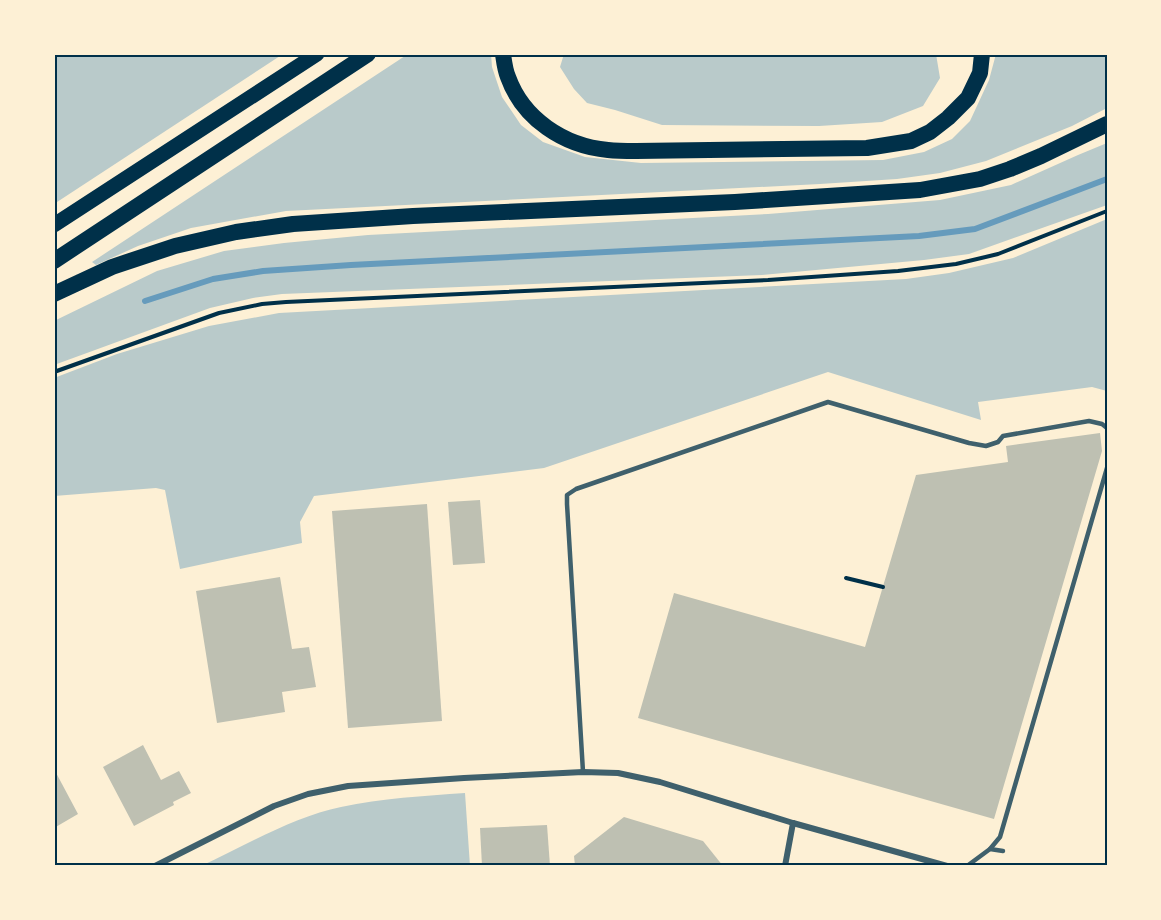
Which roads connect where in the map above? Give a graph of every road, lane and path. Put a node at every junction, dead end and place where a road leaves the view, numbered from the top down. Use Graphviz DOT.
graph roads {
  1 [pos="317,54"];
  2 [pos="368,54"];
  3 [pos="503,54"];
  4 [pos="982,54"];
  5 [pos="1107,124"];
  6 [pos="1107,211"];
  7 [pos="54,225"];
  8 [pos="54,261"];
  9 [pos="54,294"];
  10 [pos="54,372"];
  11 [pos="1107,428"];
  12 [pos="1107,468"];
  13 [pos="846,578"];
  14 [pos="883,587"];
  15 [pos="584,772"];
  16 [pos="794,824"];
  17 [pos="990,849"];
  18 [pos="1003,851"];
  19 [pos="155,866"];
  20 [pos="785,866"];
  21 [pos="947,866"];
  22 [pos="967,866"];
  1 -- 7 [label="highway"];
  2 -- 8 [label="highway"];
  3 -- 4 [label="highway"];
  5 -- 9 [label="highway"];
  6 -- 10 [label="path"];
  11 -- 15 [label="lane"];
  12 -- 17 [label="lane"];
  13 -- 14 [label="path"];
  15 -- 16 [label="street"];
  15 -- 19 [label="street"];
  16 -- 20 [label="street"];
  16 -- 21 [label="street"];
  17 -- 18 [label="lane"];
  17 -- 22 [label="lane"];
}
